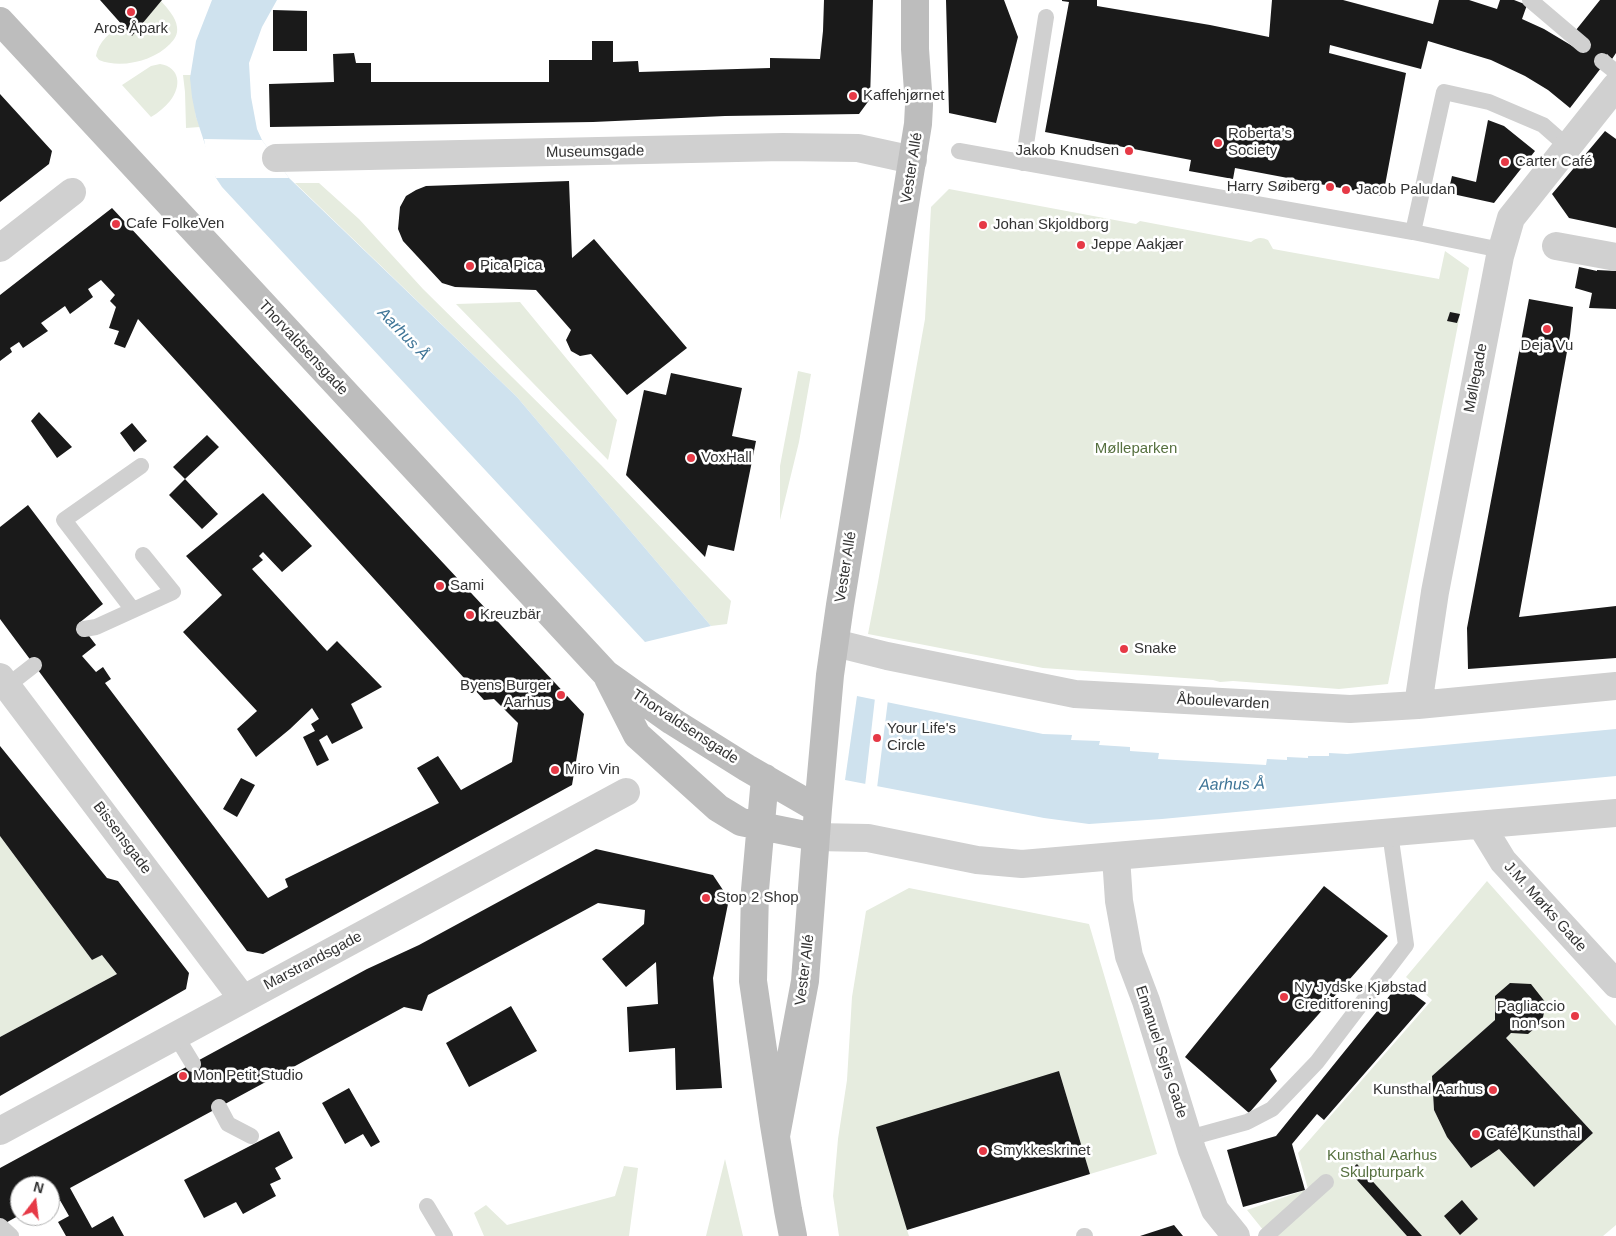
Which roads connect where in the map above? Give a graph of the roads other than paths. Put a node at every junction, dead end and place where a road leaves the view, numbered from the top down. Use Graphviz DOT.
graph roads {
  1 [pos="915,0"];
  2 [pos="1530,0"];
  3 [pos="1046,17"];
  4 [pos="0,21"];
  5 [pos="1583,45"];
  6 [pos="1602,62"];
  7 [pos="1616,72"];
  8 [pos="1616,86"];
  9 [pos="1568,147"];
  10 [pos="959,151"];
  11 [pos="276,158"];
  12 [pos="914,160"];
  13 [pos="1023,162"];
  14 [pos="72,192"];
  15 [pos="1413,232"];
  16 [pos="1556,246"];
  17 [pos="0,248"];
  18 [pos="1501,250"];
  19 [pos="1616,257"];
  20 [pos="141,466"];
  21 [pos="144,555"];
  22 [pos="133,610"];
  23 [pos="84,628"];
  24 [pos="835,643"];
  25 [pos="34,665"];
  26 [pos="606,674"];
  27 [pos="4,681"];
  28 [pos="1616,686"];
  29 [pos="1418,705"];
  30 [pos="765,778"];
  31 [pos="626,792"];
  32 [pos="818,809"];
  33 [pos="1616,813"];
  34 [pos="1481,825"];
  35 [pos="761,826"];
  36 [pos="1390,833"];
  37 [pos="815,837"];
  38 [pos="868,838"];
  39 [pos="1116,857"];
  40 [pos="1616,984"];
  41 [pos="244,999"];
  42 [pos="176,1036"];
  43 [pos="193,1064"];
  44 [pos="219,1107"];
  45 [pos="0,1131"];
  46 [pos="251,1136"];
  47 [pos="776,1136"];
  48 [pos="1189,1138"];
  49 [pos="1326,1182"];
  50 [pos="427,1206"];
  51 [pos="0,1226"];
  52 [pos="10,1236"];
  53 [pos="445,1236"];
  54 [pos="793,1236"];
  55 [pos="1236,1236"];
  56 [pos="1266,1236"];
  1 -- 12 [label="street, Vester Allé"];
  2 -- 5 [label="lane"];
  3 -- 13 [label="lane"];
  4 -- 26 [label="street, Thorvaldsensgade"];
  6 -- 7 [label="lane"];
  8 -- 9 [label="street, Møllegade"];
  9 -- 15 [label="lane"];
  9 -- 18 [label="street, Møllegade"];
  10 -- 13 [label="lane"];
  11 -- 12 [label="street, Museumsgade"];
  12 -- 24 [label="street, Vester Allé"];
  13 -- 15 [label="lane"];
  14 -- 17 [label="street"];
  15 -- 18 [label="lane"];
  16 -- 19 [label="street"];
  18 -- 29 [label="street, Møllegade"];
  20 -- 22 [label="lane"];
  21 -- 22 [label="lane"];
  22 -- 23 [label="lane"];
  24 -- 29 [label="street, Åboulevarden"];
  24 -- 32 [label="street, Vester Allé"];
  25 -- 27 [label="lane"];
  26 -- 30 [label="street, Thorvaldsensgade"];
  26 -- 35 [label="street, Thorvaldsensgade"];
  27 -- 41 [label="street, Bissensgade"];
  28 -- 29 [label="street, Åboulevarden"];
  30 -- 32 [label="street, Thorvaldsensgade"];
  30 -- 35 [label="street, Vester Allé"];
  31 -- 41 [label="street, Marstrandsgade"];
  32 -- 37 [label="street, Vester Allé"];
  32 -- 38 [label="street"];
  33 -- 34 [label="street"];
  34 -- 36 [label="street"];
  34 -- 40 [label="street, J.M. Mørks Gade"];
  35 -- 37 [label="street, Thorvaldsensgade"];
  35 -- 47 [label="street, Vester Allé"];
  36 -- 39 [label="street"];
  36 -- 48 [label="lane"];
  37 -- 38 [label="street"];
  37 -- 47 [label="street, Vester Allé"];
  38 -- 39 [label="street"];
  39 -- 48 [label="street, Emanuel Sejrs Gade"];
  41 -- 42 [label="street, Marstrandsgade"];
  42 -- 43 [label="lane"];
  42 -- 45 [label="street, Marstrandsgade"];
  44 -- 46 [label="lane"];
  47 -- 54 [label="street, Vester Allé"];
  48 -- 55 [label="street, Emanuel Sejrs Gade"];
  49 -- 56 [label="lane"];
  50 -- 53 [label="lane"];
  51 -- 52 [label="lane"];
}
